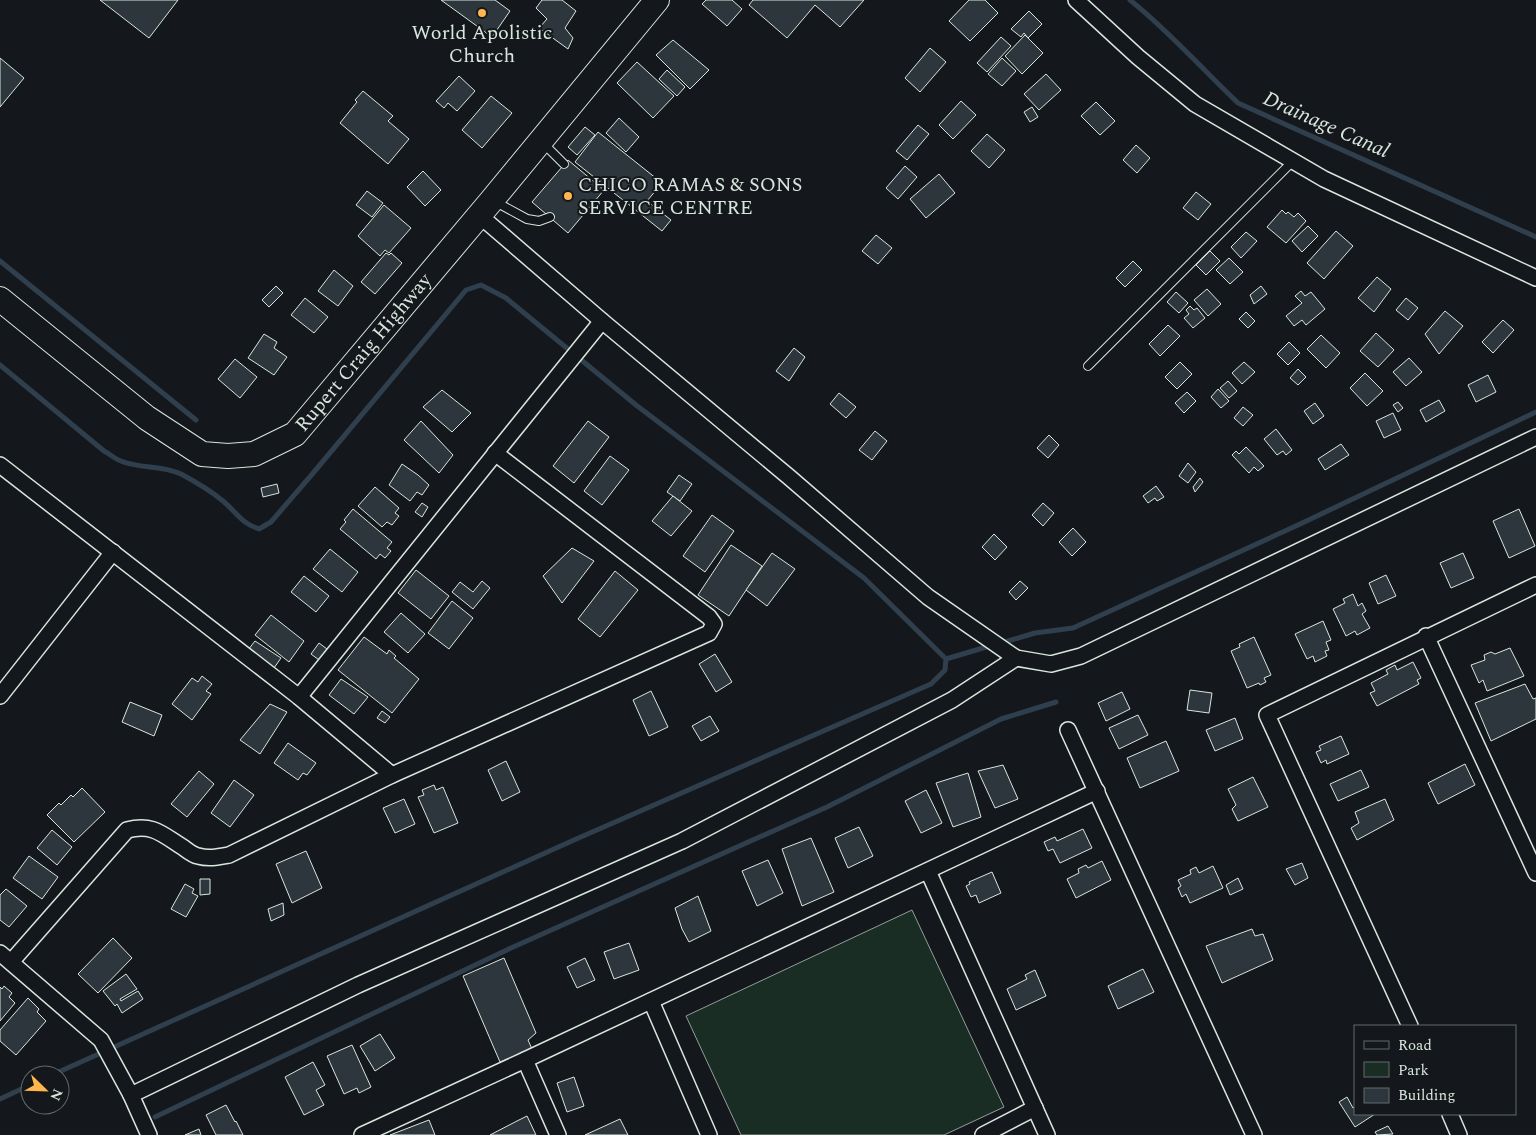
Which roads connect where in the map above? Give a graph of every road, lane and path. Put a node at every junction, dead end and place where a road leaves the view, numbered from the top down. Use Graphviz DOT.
graph roads {
  1 [pos="657,0"];
  2 [pos="1076,0"];
  3 [pos="541,140"];
  4 [pos="1293,160"];
  5 [pos="564,164"];
  6 [pos="485,208"];
  7 [pos="550,217"];
  8 [pos="1536,278"];
  9 [pos="0,299"];
  10 [pos="602,322"];
  11 [pos="1088,366"];
  12 [pos="1536,437"];
  13 [pos="495,453"];
  14 [pos="0,464"];
  15 [pos="113,552"];
  16 [pos="1536,585"];
  17 [pos="1426,636"];
  18 [pos="1016,658"];
  19 [pos="0,696"];
  20 [pos="298,697"];
  21 [pos="1068,730"];
  22 [pos="392,775"];
  23 [pos="1097,791"];
  24 [pos="928,871"];
  25 [pos="1536,873"];
  26 [pos="6,958"];
  27 [pos="651,1001"];
  28 [pos="1410,1025"];
  29 [pos="525,1060"];
  30 [pos="131,1095"];
  31 [pos="1035,1108"];
  32 [pos="1450,1115"];
  33 [pos="149,1135"];
  34 [pos="362,1135"];
  35 [pos="558,1135"];
  36 [pos="709,1135"];
  37 [pos="983,1135"];
  38 [pos="1047,1135"];
  39 [pos="1254,1135"];
  40 [pos="1459,1135"];
  1 -- 3 [label="main road, Rupert Craig Highway"];
  2 -- 4 [label="street"];
  3 -- 5 [label="lane"];
  3 -- 6 [label="main road, Rupert Craig Highway"];
  4 -- 8 [label="street"];
  4 -- 11 [label="lane"];
  6 -- 7 [label="lane"];
  6 -- 9 [label="main road, Rupert Craig Highway"];
  6 -- 10 [label="street"];
  10 -- 13 [label="street"];
  10 -- 18 [label="street"];
  12 -- 18 [label="street"];
  13 -- 20 [label="street"];
  13 -- 22 [label="street"];
  14 -- 15 [label="street"];
  15 -- 19 [label="street"];
  15 -- 20 [label="street"];
  16 -- 17 [label="street"];
  17 -- 25 [label="street"];
  17 -- 28 [label="street"];
  18 -- 30 [label="street"];
  20 -- 22 [label="street"];
  21 -- 23 [label="street"];
  22 -- 26 [label="street"];
  23 -- 24 [label="street"];
  23 -- 39 [label="street"];
  24 -- 27 [label="street"];
  24 -- 31 [label="street"];
  26 -- 30 [label="street"];
  27 -- 29 [label="street"];
  27 -- 36 [label="street"];
  29 -- 34 [label="street"];
  29 -- 35 [label="street"];
  30 -- 33 [label="street"];
  31 -- 37 [label="street"];
  31 -- 38 [label="street"];
  32 -- 40 [label="street"];
}
